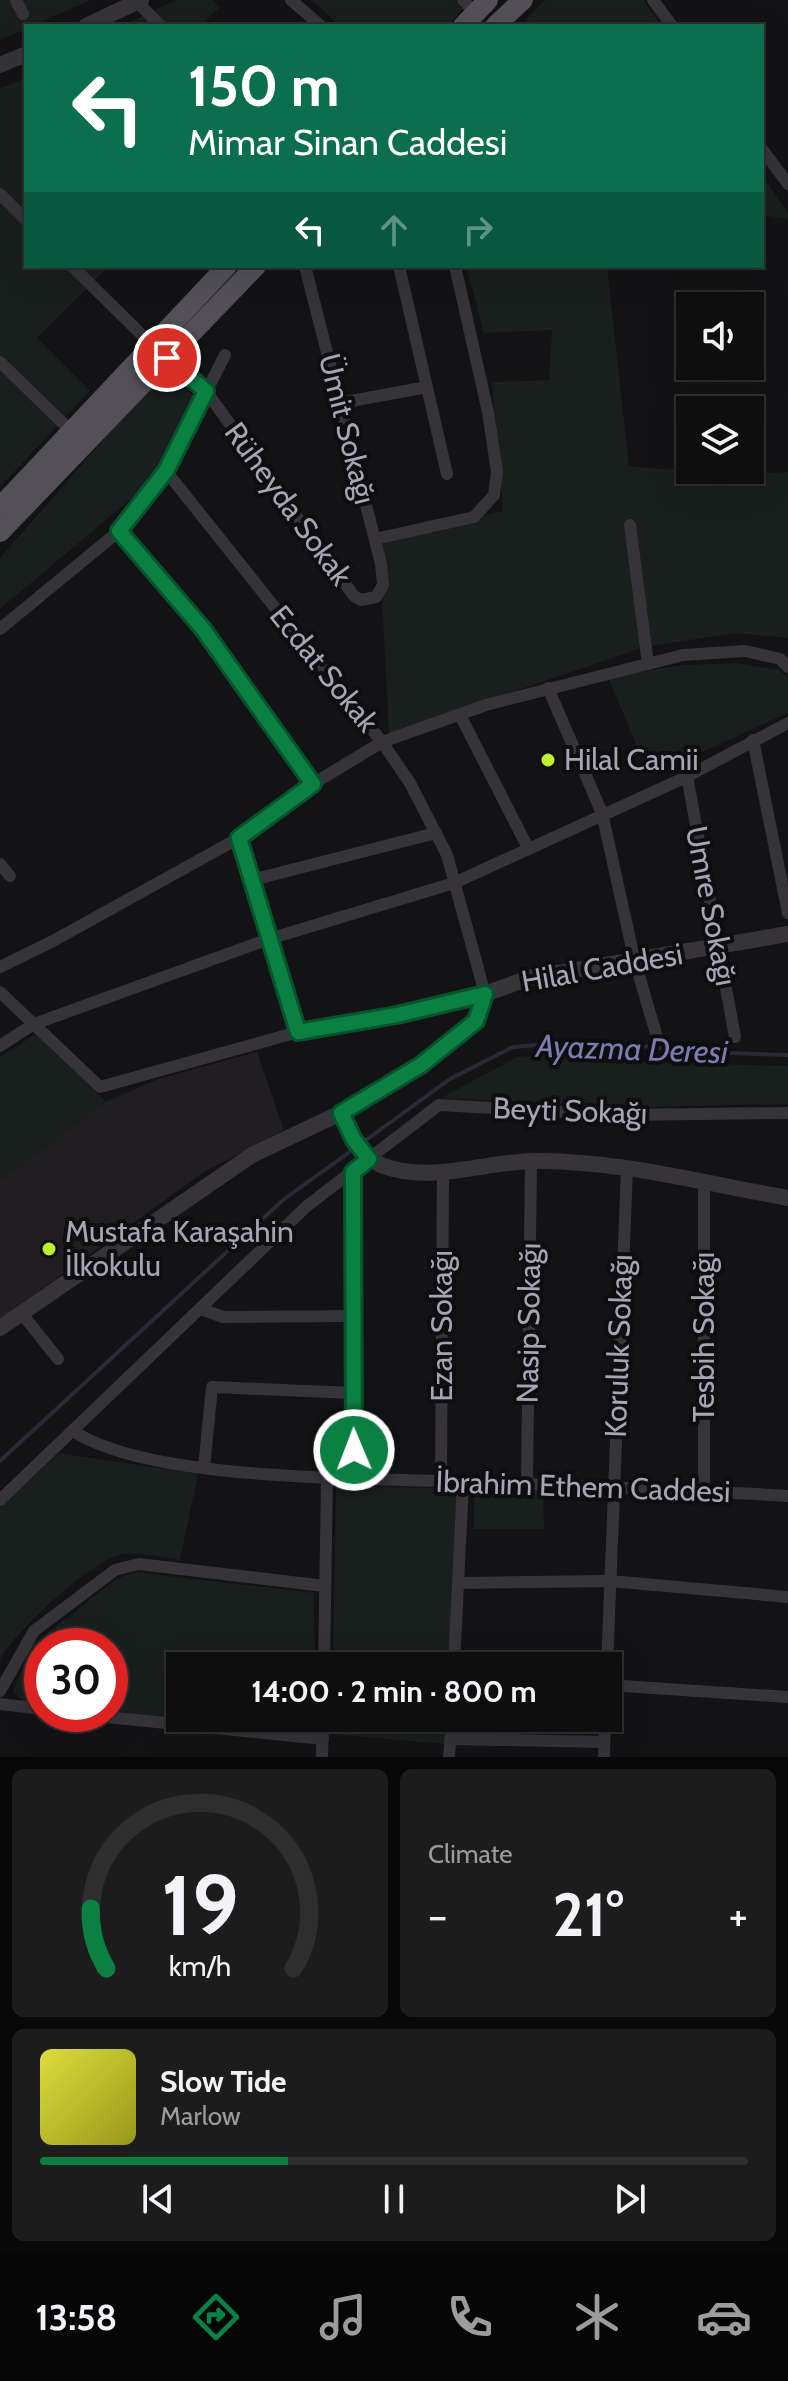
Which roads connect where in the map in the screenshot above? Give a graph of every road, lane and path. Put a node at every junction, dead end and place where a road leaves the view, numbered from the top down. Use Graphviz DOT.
graph roads {
  1 [pos="16,0"];
  2 [pos="291,0"];
  3 [pos="523,0"];
  4 [pos="653,0"];
  5 [pos="139,1"];
  6 [pos="23,14"];
  7 [pos="90,24"];
  8 [pos="159,24"];
  9 [pos="319,24"];
  10 [pos="497,24"];
  11 [pos="671,24"];
  12 [pos="24,56"];
  13 [pos="0,65"];
  14 [pos="764,152"];
  15 [pos="788,184"];
  16 [pos="0,194"];
  17 [pos="24,218"];
  18 [pos="74,268"];
  19 [pos="225,268"];
  20 [pos="254,268"];
  21 [pos="306,268"];
  22 [pos="399,268"];
  23 [pos="455,268"];
  24 [pos="159,351"];
  25 [pos="225,355"];
  26 [pos="0,362"];
  27 [pos="427,387"];
  28 [pos="206,391"];
  29 [pos="340,403"];
  30 [pos="71,431"];
  31 [pos="166,471"];
  32 [pos="447,474"];
  33 [pos="0,507"];
  34 [pos="630,525"];
  35 [pos="119,531"];
  36 [pos="0,532"];
  37 [pos="375,539"];
  38 [pos="380,592"];
  39 [pos="0,629"];
  40 [pos="648,664"];
  41 [pos="788,667"];
  42 [pos="548,688"];
  43 [pos="460,715"];
  44 [pos="788,723"];
  45 [pos="753,740"];
  46 [pos="382,742"];
  47 [pos="687,776"];
  48 [pos="313,784"];
  49 [pos="602,813"];
  50 [pos="436,833"];
  51 [pos="239,838"];
  52 [pos="528,848"];
  53 [pos="0,864"];
  54 [pos="10,876"];
  55 [pos="252,880"];
  56 [pos="454,883"];
  57 [pos="788,913"];
  58 [pos="788,934"];
  59 [pos="269,939"];
  60 [pos="719,947"];
  61 [pos="635,962"];
  62 [pos="0,967"];
  63 [pos="0,992"];
  64 [pos="485,994"];
  65 [pos="34,1024"];
  66 [pos="298,1032"];
  67 [pos="657,1037"];
  68 [pos="735,1037"];
  69 [pos="0,1046"];
  70 [pos="341,1113"];
  71 [pos="788,1113"];
  72 [pos="363,1150"];
  73 [pos="531,1161"];
  74 [pos="627,1169"];
  75 [pos="443,1171"];
  76 [pos="353,1172"];
  77 [pos="704,1183"];
  78 [pos="788,1198"];
  79 [pos="201,1309"];
  80 [pos="23,1315"];
  81 [pos="353,1316"];
  82 [pos="0,1328"];
  83 [pos="58,1359"];
  84 [pos="353,1393"];
  85 [pos="73,1431"];
  86 [pos="204,1468"];
  87 [pos="327,1478"];
  88 [pos="355,1479"];
  89 [pos="441,1481"];
  90 [pos="463,1482"];
  91 [pos="527,1484"];
  92 [pos="614,1487"];
  93 [pos="704,1491"];
  94 [pos="788,1496"];
  95 [pos="0,1500"];
  96 [pos="610,1581"];
  97 [pos="458,1583"];
  98 [pos="325,1586"];
  99 [pos="788,1597"];
  100 [pos="324,1652"];
  101 [pos="455,1652"];
  102 [pos="607,1652"];
  103 [pos="622,1686"];
  104 [pos="0,1691"];
  105 [pos="788,1697"];
  106 [pos="0,1704"];
  107 [pos="24,1707"];
  108 [pos="128,1719"];
  109 [pos="323,1732"];
  110 [pos="451,1732"];
  111 [pos="604,1732"];
  112 [pos="323,1739"];
  113 [pos="451,1739"];
  114 [pos="604,1742"];
  115 [pos="322,1757"];
  116 [pos="449,1757"];
  117 [pos="604,1757"];
  1 -- 6 [label="street"];
  2 -- 9 [label="street"];
  3 -- 10 [label="main road"];
  4 -- 11 [label="street"];
  5 -- 7 [label="street"];
  5 -- 8 [label="street"];
  12 -- 13 [label="street"];
  14 -- 15 [label="street"];
  16 -- 17 [label="street"];
  18 -- 24 [label="street, Rüheyda Sokak"];
  19 -- 24 [label="main road"];
  20 -- 24 [label="main road"];
  21 -- 29 [label="street, Ümit Sokağı"];
  22 -- 27 [label="street"];
  23 -- 37 [label="street"];
  24 -- 28 [label="street, Rüheyda Sokak"];
  24 -- 30 [label="main road"];
  24 -- 36 [label="main road"];
  25 -- 28 [label="street"];
  26 -- 30 [label="street"];
  27 -- 29 [label="street"];
  27 -- 32 [label="street"];
  28 -- 31 [label="street"];
  28 -- 38 [label="street, Rüheyda Sokak"];
  29 -- 37 [label="street, Ümit Sokağı"];
  30 -- 33 [label="main road"];
  31 -- 35 [label="street"];
  31 -- 46 [label="street, Ecdat Sokak"];
  34 -- 40 [label="street"];
  35 -- 39 [label="street"];
  35 -- 48 [label="street"];
  37 -- 38 [label="street, Ümit Sokağı"];
  40 -- 41 [label="street"];
  40 -- 42 [label="street"];
  42 -- 43 [label="street"];
  42 -- 49 [label="street"];
  43 -- 46 [label="street"];
  43 -- 52 [label="street"];
  44 -- 45 [label="street"];
  45 -- 47 [label="street"];
  45 -- 57 [label="street"];
  46 -- 48 [label="street"];
  46 -- 50 [label="street, Ecdat Sokak"];
  47 -- 49 [label="street"];
  47 -- 60 [label="street, Umre Sokağı"];
  48 -- 51 [label="street"];
  49 -- 52 [label="street"];
  49 -- 61 [label="street"];
  50 -- 55 [label="street"];
  50 -- 56 [label="street, Ecdat Sokak"];
  51 -- 55 [label="street"];
  51 -- 62 [label="street"];
  52 -- 56 [label="street"];
  53 -- 54 [label="street"];
  55 -- 59 [label="street"];
  56 -- 59 [label="street"];
  56 -- 64 [label="street, Ecdat Sokak"];
  58 -- 60 [label="street, Hilal Caddesi"];
  59 -- 65 [label="street"];
  59 -- 66 [label="street"];
  60 -- 61 [label="street, Hilal Caddesi"];
  60 -- 68 [label="street, Umre Sokağı"];
  61 -- 64 [label="street, Hilal Caddesi"];
  61 -- 67 [label="street"];
  63 -- 65 [label="street"];
  64 -- 66 [label="street"];
  64 -- 70 [label="street, Hilal Caddesi"];
  65 -- 66 [label="street"];
  65 -- 69 [label="street"];
  70 -- 72 [label="street"];
  70 -- 80 [label="street, Hilal Caddesi"];
  71 -- 72 [label="street, Beyti Sokağı"];
  72 -- 75 [label="street"];
  72 -- 76 [label="street, Beyti Sokağı"];
  73 -- 74 [label="street"];
  73 -- 75 [label="street"];
  73 -- 91 [label="street, Nasip Sokağı"];
  74 -- 77 [label="street"];
  74 -- 92 [label="street, Koruluk Sokağı"];
  75 -- 89 [label="street, Ezan Sokağı"];
  76 -- 79 [label="street, Beyti Sokağı"];
  76 -- 81 [label="street"];
  77 -- 78 [label="street"];
  77 -- 93 [label="street, Tesbih Sokağı"];
  79 -- 81 [label="street"];
  79 -- 85 [label="street, Beyti Sokağı"];
  80 -- 82 [label="street, Hilal Caddesi"];
  80 -- 83 [label="street"];
  81 -- 84 [label="street"];
  84 -- 86 [label="street"];
  84 -- 88 [label="street"];
  85 -- 86 [label="street, İbrahim Ethem Caddesi"];
  85 -- 95 [label="street, Beyti Sokağı"];
  86 -- 87 [label="street, İbrahim Ethem Caddesi"];
  87 -- 88 [label="street, İbrahim Ethem Caddesi"];
  87 -- 98 [label="street"];
  88 -- 89 [label="street, İbrahim Ethem Caddesi"];
  89 -- 90 [label="street, İbrahim Ethem Caddesi"];
  90 -- 91 [label="street, İbrahim Ethem Caddesi"];
  90 -- 97 [label="street"];
  91 -- 92 [label="street, İbrahim Ethem Caddesi"];
  92 -- 93 [label="street, İbrahim Ethem Caddesi"];
  92 -- 96 [label="street, Koruluk Sokağı"];
  93 -- 94 [label="street, İbrahim Ethem Caddesi"];
  96 -- 97 [label="street"];
  96 -- 99 [label="street"];
  96 -- 102 [label="street, Koruluk Sokağı"];
  97 -- 101 [label="street"];
  98 -- 100 [label="street"];
  98 -- 104 [label="street"];
  103 -- 105 [label="street"];
  106 -- 107 [label="street"];
  108 -- 112 [label="street"];
  109 -- 112 [label="street"];
  110 -- 113 [label="street"];
  111 -- 114 [label="street"];
  112 -- 115 [label="street"];
  113 -- 114 [label="street"];
  113 -- 116 [label="street"];
  114 -- 117 [label="street"];
}
